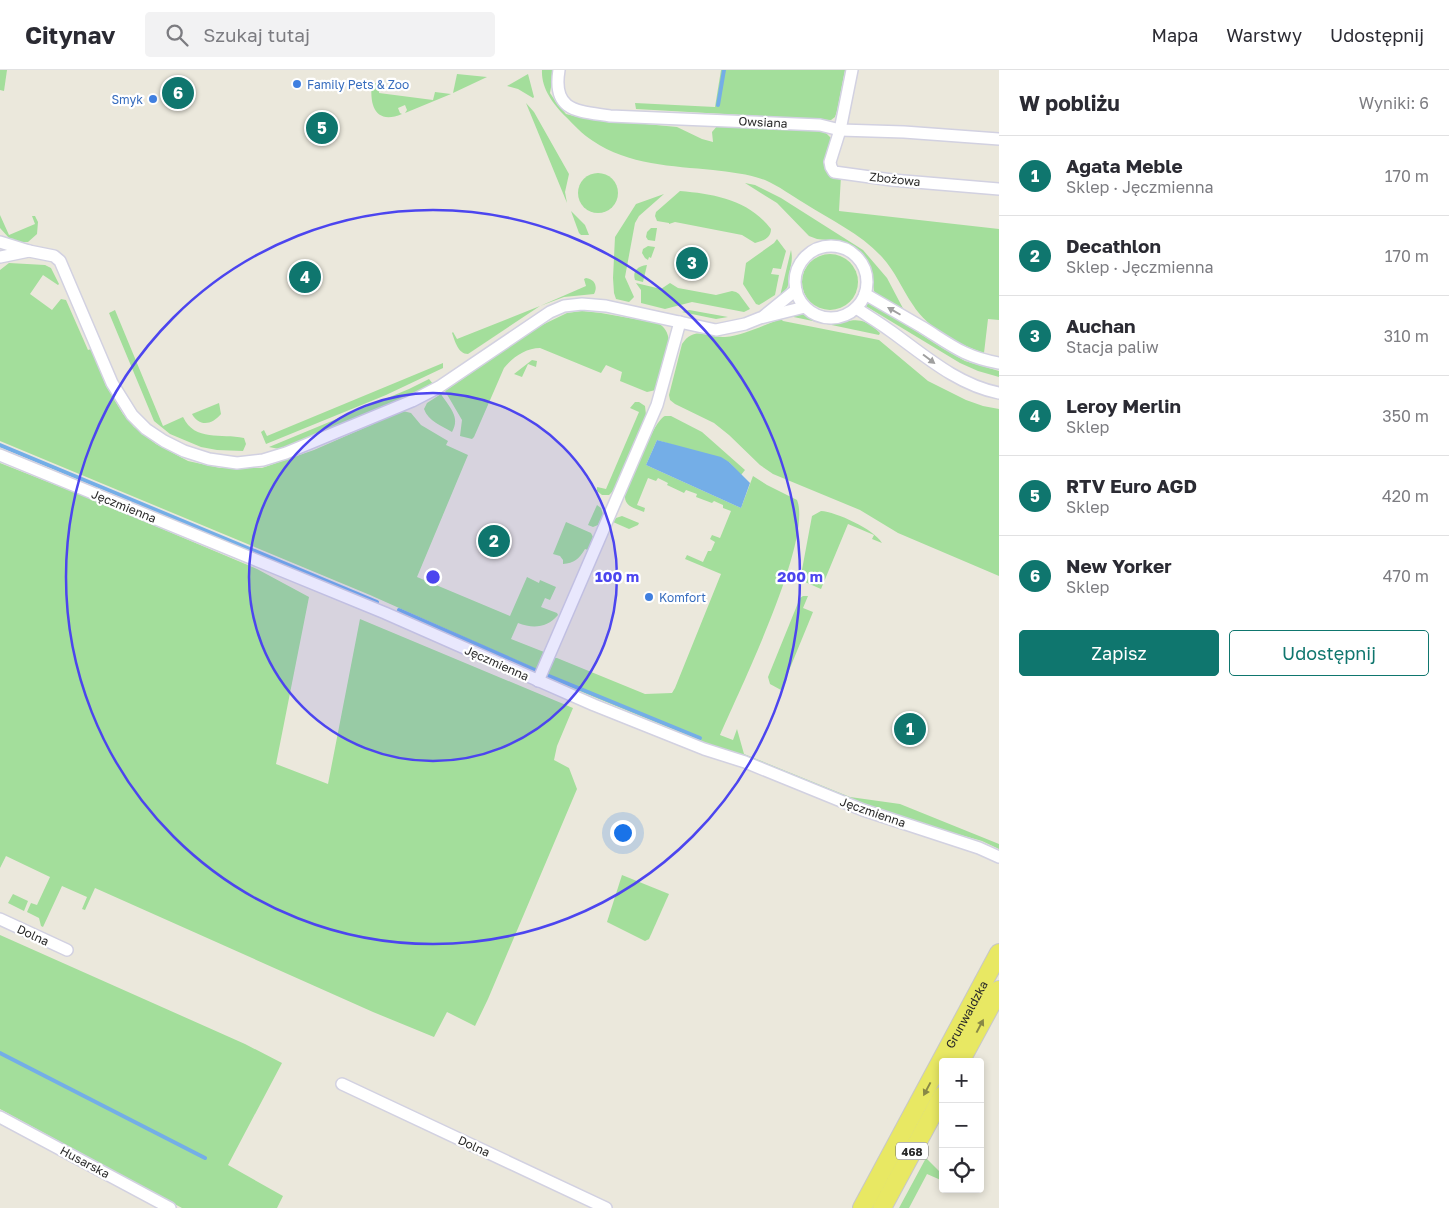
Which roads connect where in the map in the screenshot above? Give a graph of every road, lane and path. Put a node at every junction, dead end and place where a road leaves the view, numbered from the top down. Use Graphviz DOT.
graph roads {
  1 [pos="559,70"];
  2 [pos="852,70"];
  3 [pos="840,130"];
  4 [pos="999,139"];
  5 [pos="999,189"];
  6 [pos="0,242"];
  7 [pos="29,251"];
  8 [pos="0,257"];
  9 [pos="796,290"];
  10 [pos="865,294"];
  11 [pos="805,307"];
  12 [pos="856,308"];
  13 [pos="760,318"];
  14 [pos="680,322"];
  15 [pos="999,363"];
  16 [pos="999,393"];
  17 [pos="0,455"];
  18 [pos="538,681"];
  19 [pos="999,857"];
  20 [pos="0,919"];
  21 [pos="67,950"];
  22 [pos="999,953"];
  23 [pos="999,990"];
  24 [pos="962,1058"];
  25 [pos="342,1084"];
  26 [pos="939,1102"];
  27 [pos="0,1117"];
  28 [pos="170,1208"];
  29 [pos="606,1208"];
  30 [pos="862,1208"];
  31 [pos="882,1208"];
  1 -- 3 [label="street, Owsiana"];
  2 -- 3 [label="street"];
  3 -- 4 [label="street, Owsiana"];
  3 -- 5 [label="street, Zbożowa"];
  6 -- 7 [label="street"];
  7 -- 8 [label="street"];
  7 -- 14 [label="street"];
  9 -- 10 [label="street"];
  9 -- 11 [label="street"];
  9 -- 13 [label="street"];
  10 -- 12 [label="street"];
  15 -- 10 [label="street, one-way"];
  11 -- 12 [label="street"];
  11 -- 13 [label="street"];
  12 -- 16 [label="street, one-way"];
  13 -- 14 [label="street"];
  14 -- 18 [label="street"];
  17 -- 18 [label="street, Jęczmienna"];
  18 -- 19 [label="street, Jęczmienna"];
  20 -- 21 [label="street, Dolna"];
  22 -- 30 [label="main road, Grunwaldzka / 468, one-way"];
  24 -- 23 [label="main road, Grunwaldzka, one-way"];
  25 -- 29 [label="street, Dolna"];
  26 -- 31 [label="main road, 468"];
  27 -- 28 [label="street, Husarska"];
}
